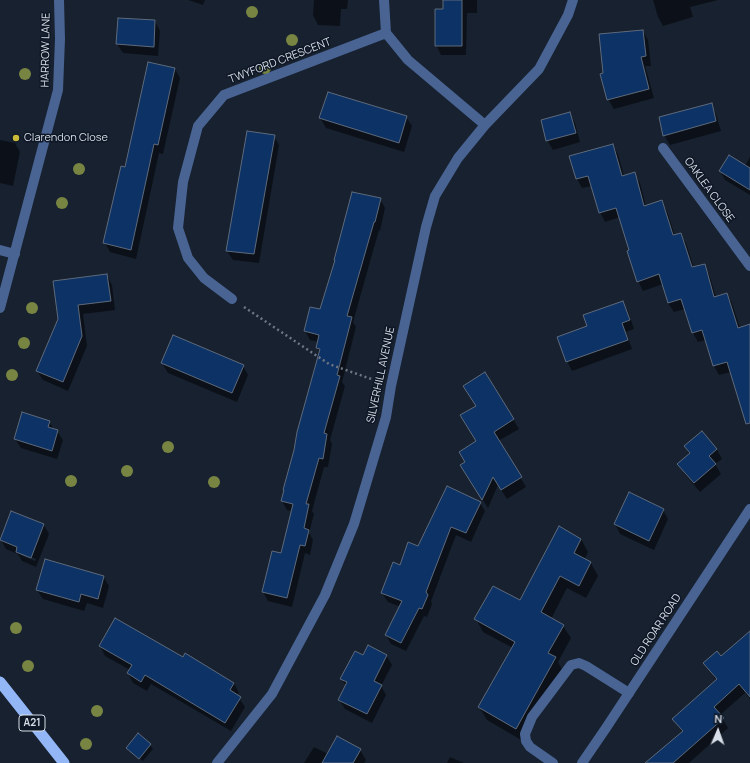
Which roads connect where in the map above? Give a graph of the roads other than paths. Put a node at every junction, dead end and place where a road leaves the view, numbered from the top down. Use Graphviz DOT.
graph roads {
  1 [pos="59,0"];
  2 [pos="384,0"];
  3 [pos="573,0"];
  4 [pos="386,33"];
  5 [pos="485,125"];
  6 [pos="663,148"];
  7 [pos="0,250"];
  8 [pos="15,254"];
  9 [pos="750,266"];
  10 [pos="232,299"];
  11 [pos="0,308"];
  12 [pos="750,509"];
  13 [pos="0,682"];
  14 [pos="629,693"];
  15 [pos="64,763"];
  16 [pos="216,763"];
  17 [pos="553,763"];
  18 [pos="582,763"];
  1 -- 8 [label="street, HARROW LANE"];
  2 -- 4 [label="street"];
  3 -- 5 [label="street, SILVERHILL AVENUE"];
  4 -- 5 [label="street"];
  4 -- 10 [label="street, TWYFORD CRESCENT"];
  5 -- 16 [label="street, SILVERHILL AVENUE"];
  6 -- 9 [label="street, OAKLEA CLOSE"];
  7 -- 8 [label="street"];
  8 -- 11 [label="street, HARROW LANE"];
  12 -- 14 [label="street, OLD ROAR ROAD"];
  13 -- 15 [label="highway, A21"];
  14 -- 17 [label="street"];
  14 -- 18 [label="street, OLD ROAR ROAD"];
}
